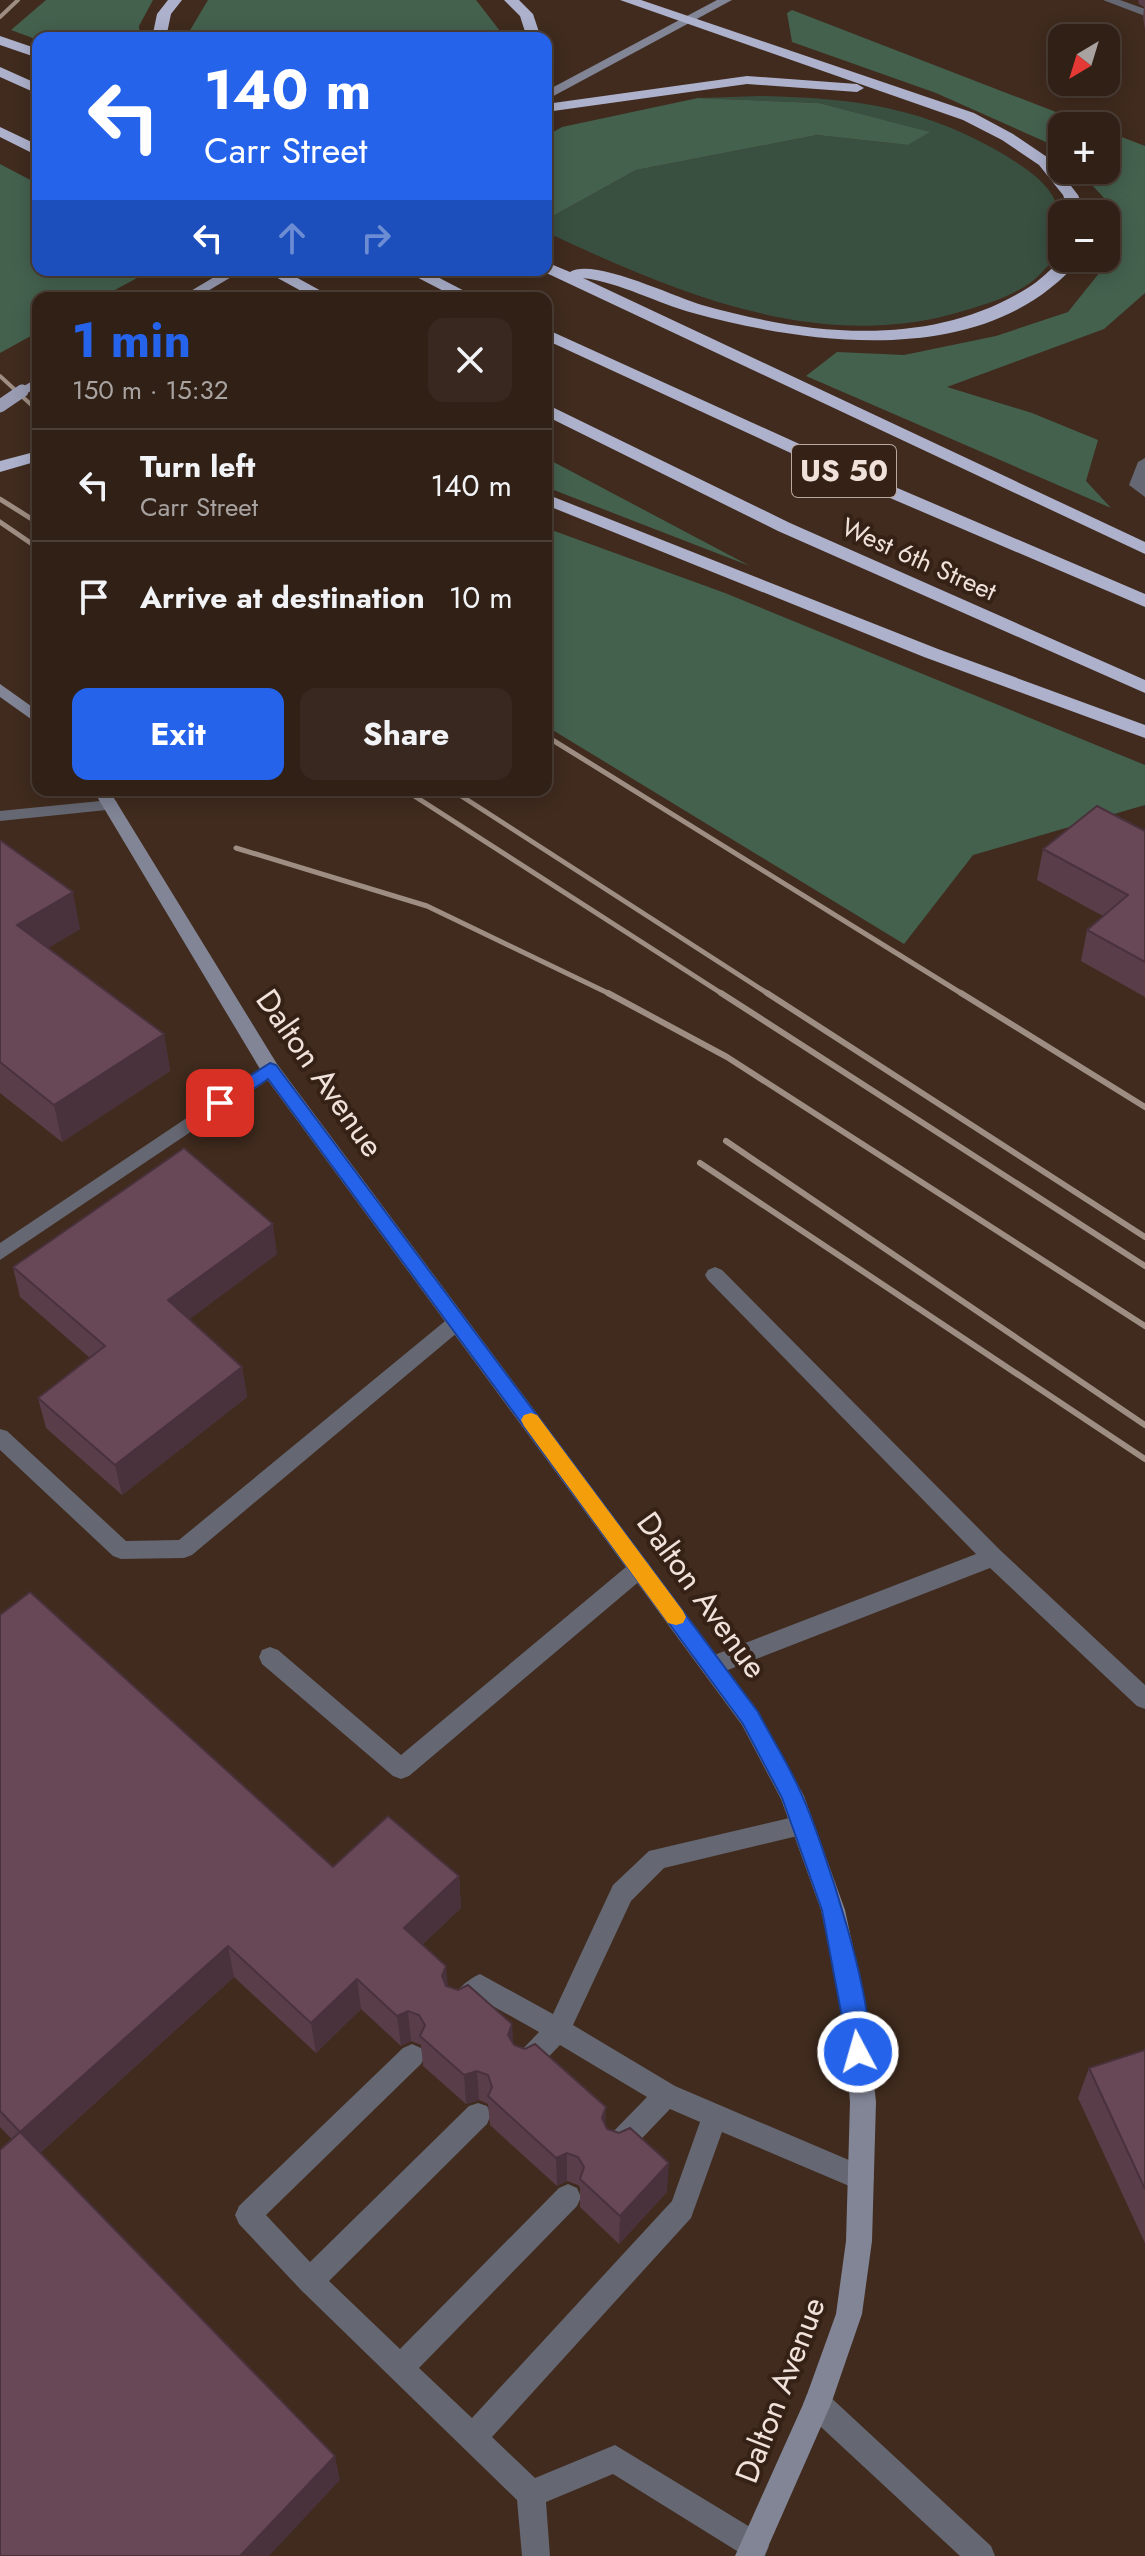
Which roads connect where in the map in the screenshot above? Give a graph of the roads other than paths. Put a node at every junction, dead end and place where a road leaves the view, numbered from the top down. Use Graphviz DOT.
graph roads {
  1 [pos="175,0"];
  2 [pos="511,0"];
  3 [pos="627,0"];
  4 [pos="726,0"];
  5 [pos="1109,0"];
  6 [pos="1145,13"];
  7 [pos="687,20"];
  8 [pos="160,32"];
  9 [pos="532,32"];
  10 [pos="0,40"];
  11 [pos="32,52"];
  12 [pos="0,71"];
  13 [pos="32,87"];
  14 [pos="552,93"];
  15 [pos="552,107"];
  16 [pos="950,108"];
  17 [pos="0,131"];
  18 [pos="32,148"];
  19 [pos="1074,200"];
  20 [pos="552,269"];
  21 [pos="552,270"];
  22 [pos="1060,272"];
  23 [pos="225,276"];
  24 [pos="283,276"];
  25 [pos="424,276"];
  26 [pos="197,292"];
  27 [pos="314,292"];
  28 [pos="457,292"];
  29 [pos="552,337"];
  30 [pos="32,385"];
  31 [pos="0,404"];
  32 [pos="552,412"];
  33 [pos="32,458"];
  34 [pos="1145,462"];
  35 [pos="0,467"];
  36 [pos="1140,489"];
  37 [pos="552,501"];
  38 [pos="1145,549"];
  39 [pos="1145,601"];
  40 [pos="1137,684"];
  41 [pos="0,689"];
  42 [pos="32,714"];
  43 [pos="1145,732"];
  44 [pos="106,797"];
  45 [pos="0,816"];
  46 [pos="270,1069"];
  47 [pos="0,1253"];
  48 [pos="715,1275"];
  49 [pos="457,1322"];
  50 [pos="0,1437"];
  51 [pos="993,1557"];
  52 [pos="640,1568"];
  53 [pos="270,1657"];
  54 [pos="712,1666"];
  55 [pos="1145,1699"];
  56 [pos="802,1826"];
  57 [pos="459,2006"];
  58 [pos="558,2030"];
  59 [pos="412,2056"];
  60 [pos="525,2064"];
  61 [pos="666,2095"];
  62 [pos="478,2115"];
  63 [pos="715,2116"];
  64 [pos="617,2146"];
  65 [pos="861,2178"];
  66 [pos="568,2197"];
  67 [pos="310,2281"];
  68 [pos="401,2367"];
  69 [pos="817,2404"];
  70 [pos="472,2439"];
  71 [pos="531,2494"];
  72 [pos="752,2551"];
  73 [pos="536,2556"];
  74 [pos="981,2556"];
  1 -- 8 [label="highway"];
  2 -- 9 [label="highway"];
  3 -- 7 [label="highway"];
  4 -- 7 [label="main road"];
  5 -- 6 [label="street"];
  7 -- 14 [label="main road"];
  7 -- 16 [label="highway"];
  10 -- 11 [label="highway"];
  12 -- 13 [label="highway"];
  15 -- 16 [label="highway"];
  16 -- 19 [label="highway"];
  17 -- 18 [label="highway"];
  20 -- 22 [label="highway"];
  21 -- 38 [label="highway"];
  23 -- 26 [label="main road"];
  24 -- 27 [label="highway"];
  25 -- 28 [label="highway"];
  29 -- 39 [label="highway, West 6th Street / US 50"];
  30 -- 31 [label="main road, bridge"];
  32 -- 40 [label="highway, West 6th Street / US 50"];
  33 -- 35 [label="highway"];
  34 -- 36 [label="street"];
  37 -- 43 [label="highway"];
  41 -- 42 [label="main road"];
  44 -- 45 [label="street"];
  44 -- 46 [label="main road, Dalton Avenue"];
  46 -- 47 [label="street"];
  46 -- 49 [label="main road, Dalton Avenue"];
  48 -- 51 [label="street"];
  49 -- 50 [label="street"];
  49 -- 52 [label="main road, Dalton Avenue"];
  51 -- 54 [label="street"];
  51 -- 55 [label="street"];
  52 -- 53 [label="street"];
  52 -- 54 [label="main road, Dalton Avenue"];
  54 -- 56 [label="main road, Dalton Avenue"];
  56 -- 58 [label="street"];
  56 -- 65 [label="main road, Dalton Avenue"];
  57 -- 58 [label="street"];
  58 -- 60 [label="street"];
  58 -- 61 [label="street"];
  59 -- 67 [label="street"];
  61 -- 63 [label="street"];
  61 -- 64 [label="street"];
  62 -- 67 [label="street"];
  63 -- 65 [label="street"];
  63 -- 70 [label="street"];
  65 -- 69 [label="main road, Dalton Avenue"];
  66 -- 68 [label="street"];
  67 -- 68 [label="street"];
  68 -- 70 [label="street"];
  69 -- 72 [label="main road, Dalton Avenue"];
  69 -- 74 [label="street"];
  70 -- 71 [label="street"];
  71 -- 72 [label="street"];
  71 -- 73 [label="street"];
}
